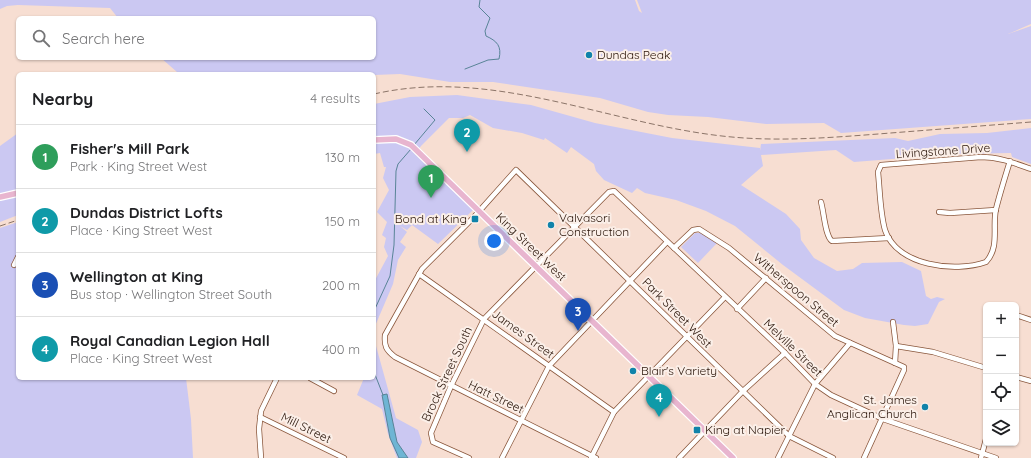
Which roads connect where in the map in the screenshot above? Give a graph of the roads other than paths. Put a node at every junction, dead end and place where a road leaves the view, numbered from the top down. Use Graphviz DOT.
graph roads {
  1 [pos="376,140"];
  2 [pos="1010,161"];
  3 [pos="1031,169"];
  4 [pos="614,192"];
  5 [pos="16,193"];
  6 [pos="0,197"];
  7 [pos="821,202"];
  8 [pos="996,210"];
  9 [pos="478,212"];
  10 [pos="939,212"];
  11 [pos="574,227"];
  12 [pos="889,238"];
  13 [pos="667,242"];
  14 [pos="674,248"];
  15 [pos="16,261"];
  16 [pos="14,265"];
  17 [pos="534,266"];
  18 [pos="419,274"];
  19 [pos="766,278"];
  20 [pos="630,281"];
  21 [pos="725,297"];
  22 [pos="737,309"];
  23 [pos="1019,316"];
  24 [pos="484,319"];
  25 [pos="1031,320"];
  26 [pos="591,321"];
  27 [pos="893,322"];
  28 [pos="686,337"];
  29 [pos="850,343"];
  30 [pos="896,346"];
  31 [pos="785,353"];
  32 [pos="895,363"];
  33 [pos="549,366"];
  34 [pos="983,367"];
  35 [pos="648,376"];
  36 [pos="1019,378"];
  37 [pos="276,380"];
  38 [pos="314,380"];
  39 [pos="1031,381"];
  40 [pos="814,384"];
  41 [pos="451,386"];
  42 [pos="334,390"];
  43 [pos="742,391"];
  44 [pos="614,412"];
  45 [pos="260,417"];
  46 [pos="883,419"];
  47 [pos="521,420"];
  48 [pos="705,431"];
  49 [pos="789,436"];
  50 [pos="984,446"];
  51 [pos="982,456"];
  52 [pos="593,457"];
  53 [pos="262,458"];
  54 [pos="344,458"];
  55 [pos="469,458"];
  56 [pos="502,458"];
  57 [pos="679,458"];
  58 [pos="733,458"];
  59 [pos="778,458"];
  60 [pos="833,458"];
  61 [pos="864,458"];
  62 [pos="996,458"];
  1 -- 9 [label="main road, King Street West"];
  2 -- 3 [label="street, Livingstone Drive"];
  2 -- 8 [label="street"];
  2 -- 12 [label="street, Livingstone Drive"];
  4 -- 11 [label="street, Brock Street South"];
  4 -- 13 [label="street, Melville Street"];
  5 -- 6 [label="main road"];
  7 -- 12 [label="street"];
  8 -- 10 [label="street"];
  8 -- 12 [label="street"];
  9 -- 11 [label="street, Park Street West"];
  9 -- 17 [label="main road, King Street West"];
  9 -- 18 [label="street"];
  11 -- 17 [label="street, Brock Street South"];
  11 -- 20 [label="street, Park Street West"];
  13 -- 14 [label="street, Melville Street"];
  13 -- 20 [label="street"];
  14 -- 19 [label="street, Witherspoon Street"];
  14 -- 21 [label="street, Melville Street"];
  15 -- 16 [label="street"];
  17 -- 24 [label="street, Brock Street South"];
  17 -- 26 [label="main road, King Street West"];
  18 -- 24 [label="street, James Street"];
  18 -- 41 [label="street, Hatt Street"];
  19 -- 22 [label="street"];
  19 -- 29 [label="street, Witherspoon Street"];
  20 -- 26 [label="street"];
  20 -- 28 [label="street, Park Street West"];
  21 -- 22 [label="street, Melville Street"];
  21 -- 28 [label="street"];
  22 -- 31 [label="street, Melville Street"];
  23 -- 25 [label="street"];
  24 -- 33 [label="street, James Street"];
  24 -- 41 [label="street, Brock Street South"];
  26 -- 33 [label="street"];
  26 -- 35 [label="main road, King Street West"];
  27 -- 30 [label="street"];
  28 -- 35 [label="street"];
  28 -- 43 [label="street, Park Street West"];
  29 -- 32 [label="street, Witherspoon Street"];
  29 -- 40 [label="street"];
  30 -- 32 [label="street"];
  30 -- 34 [label="street"];
  31 -- 40 [label="street, Melville Street"];
  31 -- 43 [label="street"];
  32 -- 46 [label="street, Witherspoon Street"];
  33 -- 44 [label="street, James Street"];
  33 -- 47 [label="street"];
  35 -- 44 [label="street"];
  35 -- 48 [label="main road, King Street West"];
  36 -- 39 [label="street"];
  37 -- 45 [label="street"];
  38 -- 42 [label="street"];
  40 -- 46 [label="street, Melville Street"];
  40 -- 49 [label="street"];
  41 -- 47 [label="street, Hatt Street"];
  41 -- 55 [label="street, Brock Street South"];
  43 -- 48 [label="street"];
  43 -- 49 [label="street, Park Street West"];
  44 -- 52 [label="street"];
  45 -- 53 [label="street"];
  45 -- 54 [label="street, Mill Street"];
  46 -- 51 [label="street, Melville Street"];
  46 -- 61 [label="street"];
  47 -- 52 [label="street, Hatt Street"];
  47 -- 56 [label="street"];
  48 -- 57 [label="street"];
  48 -- 58 [label="main road, King Street West"];
  49 -- 59 [label="street"];
  49 -- 60 [label="street, Park Street West"];
  50 -- 51 [label="street"];
  51 -- 62 [label="street, Melville Street"];
}
